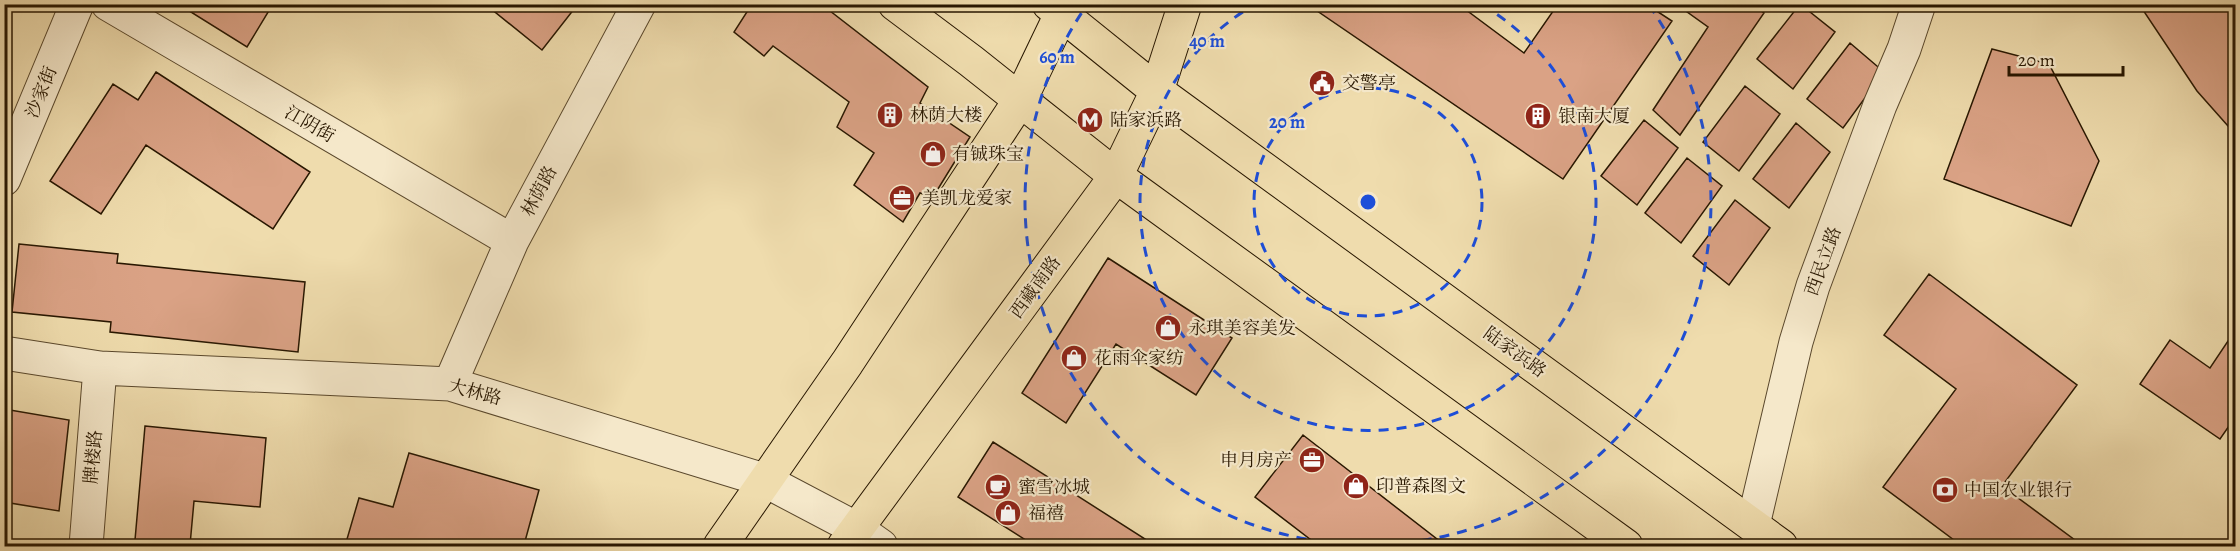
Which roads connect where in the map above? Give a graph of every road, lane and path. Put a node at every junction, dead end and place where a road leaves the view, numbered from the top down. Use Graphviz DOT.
graph roads {
  1 [pos="77,4"];
  2 [pos="108,4"];
  3 [pos="639,4"];
  4 [pos="895,4"];
  5 [pos="1185,4"];
  6 [pos="1919,4"];
  7 [pos="1059,8"];
  8 [pos="1157,91"];
  9 [pos="1020,100"];
  10 [pos="1116,176"];
  11 [pos="4,179"];
  12 [pos="513,242"];
  13 [pos="4,353"];
  14 [pos="100,368"];
  15 [pos="450,384"];
  16 [pos="764,480"];
  17 [pos="1753,525"];
  18 [pos="860,541"];
  19 [pos="86,546"];
  20 [pos="720,546"];
  21 [pos="1626,546"];
  22 [pos="1781,546"];
  1 -- 11 [label="street, 沙家街"];
  2 -- 12 [label="street, 江阴街"];
  3 -- 12 [label="street, 林荫路"];
  4 -- 9 [label="main road"];
  5 -- 8 [label="main road, 西藏南路"];
  6 -- 17 [label="street, 西民立路"];
  7 -- 8 [label="main road, 陆家浜路"];
  7 -- 9 [label="main road"];
  8 -- 10 [label="main road, 西藏南路"];
  8 -- 17 [label="main road, 陆家浜路"];
  9 -- 10 [label="main road"];
  9 -- 16 [label="main road"];
  10 -- 18 [label="main road, 西藏南路"];
  10 -- 21 [label="main road"];
  12 -- 15 [label="street, 林荫路"];
  13 -- 14 [label="street, 大林路"];
  14 -- 15 [label="street, 大林路"];
  14 -- 19 [label="street, 牌楼路"];
  15 -- 16 [label="street, 大林路"];
  16 -- 18 [label="street, 大林路"];
  16 -- 20 [label="main road"];
  17 -- 22 [label="main road, 陆家浜路"];
}
